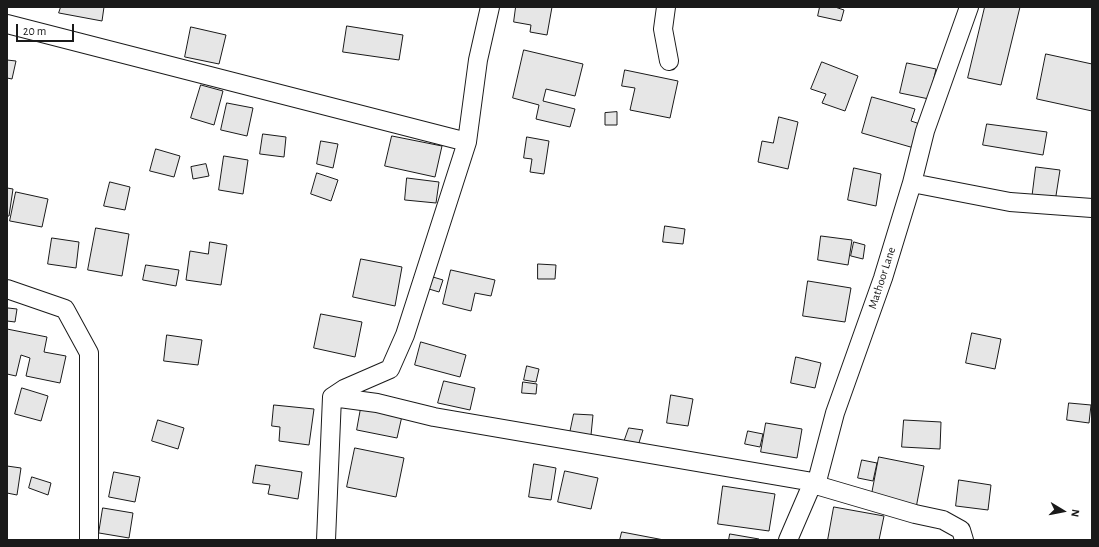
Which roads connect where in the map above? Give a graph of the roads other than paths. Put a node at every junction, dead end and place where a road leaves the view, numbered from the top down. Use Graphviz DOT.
graph roads {
  1 [pos="490,7"];
  2 [pos="666,7"];
  3 [pos="969,7"];
  4 [pos="7,24"];
  5 [pos="669,61"];
  6 [pos="468,142"];
  7 [pos="912,183"];
  8 [pos="1092,208"];
  9 [pos="7,290"];
  10 [pos="332,397"];
  11 [pos="814,483"];
  12 [pos="89,540"];
  13 [pos="326,540"];
  14 [pos="788,540"];
  15 [pos="964,540"];
  1 -- 6 [label="street"];
  2 -- 5 [label="street"];
  3 -- 7 [label="street, Mathoor Lane"];
  4 -- 6 [label="street"];
  6 -- 10 [label="street"];
  7 -- 8 [label="street"];
  7 -- 11 [label="street, Mathoor Lane"];
  9 -- 12 [label="street"];
  10 -- 11 [label="street"];
  10 -- 13 [label="street"];
  11 -- 14 [label="street, Mathoor Lane"];
  11 -- 15 [label="street"];
}
